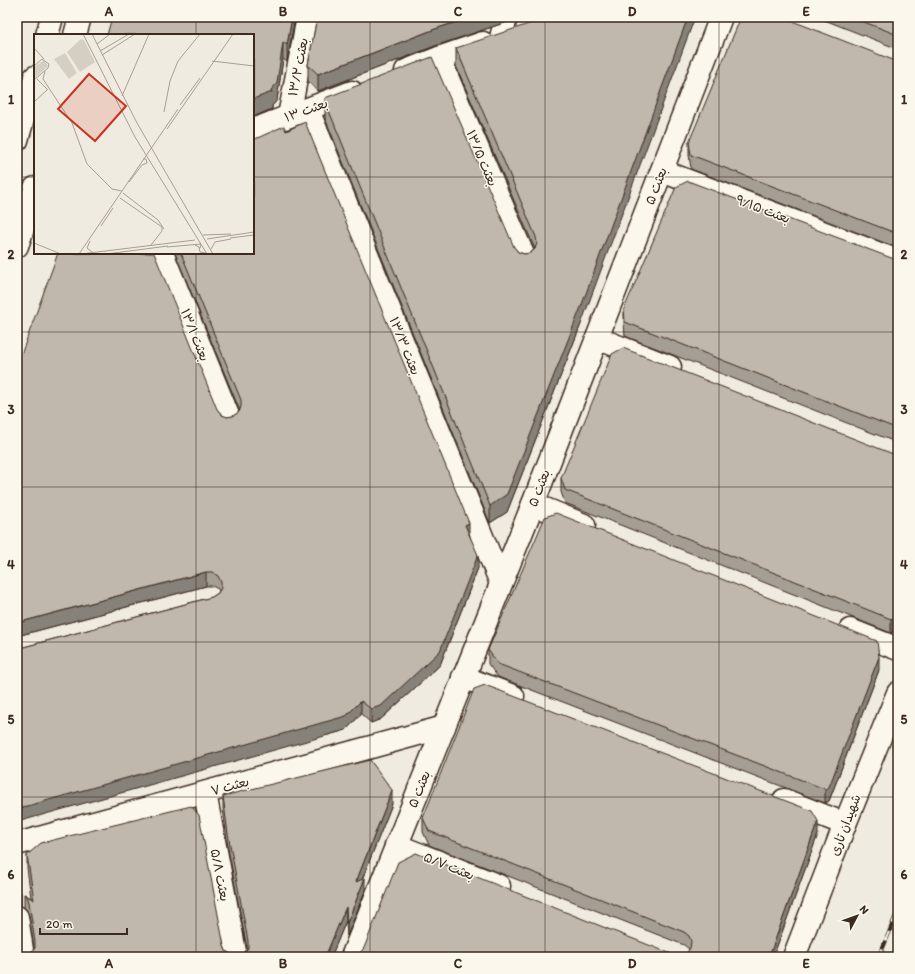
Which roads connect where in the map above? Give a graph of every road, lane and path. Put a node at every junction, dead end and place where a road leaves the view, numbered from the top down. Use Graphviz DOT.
graph roads {
  1 [pos="52,17"];
  2 [pos="80,17"];
  3 [pos="308,17"];
  4 [pos="722,17"];
  5 [pos="510,28"];
  6 [pos="47,34"];
  7 [pos="75,34"];
  8 [pos="439,58"];
  9 [pos="34,80"];
  10 [pos="298,113"];
  11 [pos="254,130"];
  12 [pos="17,140"];
  13 [pos="662,171"];
  14 [pos="34,196"];
  15 [pos="31,218"];
  16 [pos="17,246"];
  17 [pos="162,254"];
  18 [pos="525,259"];
  19 [pos="898,261"];
  20 [pos="597,338"];
  21 [pos="691,375"];
  22 [pos="229,418"];
  23 [pos="533,504"];
  24 [pos="600,531"];
  25 [pos="501,583"];
  26 [pos="833,624"];
  27 [pos="898,650"];
  28 [pos="463,677"];
  29 [pos="898,693"];
  30 [pos="529,702"];
  31 [pos="444,727"];
  32 [pos="205,793"];
  33 [pos="764,793"];
  34 [pos="845,824"];
  35 [pos="17,844"];
  36 [pos="396,845"];
  37 [pos="519,894"];
  38 [pos="17,917"];
  39 [pos="24,957"];
  40 [pos="236,957"];
  41 [pos="352,957"];
  42 [pos="794,957"];
  1 -- 6 [label="street"];
  2 -- 7 [label="street"];
  3 -- 10 [label="street, بعثت ۱۳/۲"];
  4 -- 13 [label="street, بعثت ۵"];
  5 -- 8 [label="street, بعثت ۱۳"];
  8 -- 10 [label="street, بعثت ۱۳"];
  8 -- 18 [label="street, بعثت ۱۳/۵"];
  9 -- 12 [label="street"];
  10 -- 11 [label="street, بعثت ۱۳"];
  10 -- 25 [label="street, بعثت ۱۳/۳"];
  13 -- 19 [label="street, بعثت ۹/۱۵"];
  13 -- 20 [label="street, بعثت ۵"];
  14 -- 15 [label="street"];
  15 -- 16 [label="street"];
  17 -- 22 [label="street, بعثت ۱۳/۱"];
  20 -- 21 [label="street"];
  20 -- 23 [label="street, بعثت ۵"];
  23 -- 24 [label="street"];
  23 -- 25 [label="street, بعثت ۵"];
  25 -- 28 [label="street, بعثت ۵"];
  26 -- 27 [label="street"];
  28 -- 30 [label="street"];
  28 -- 31 [label="street, بعثت ۵"];
  29 -- 34 [label="street, شهیدان تاری"];
  31 -- 32 [label="street, بعثت ۷"];
  31 -- 36 [label="street, بعثت ۵"];
  32 -- 35 [label="street, بعثت ۷"];
  32 -- 40 [label="street, بعثت ۵/۸"];
  33 -- 34 [label="street"];
  34 -- 42 [label="street, شهیدان تاری"];
  36 -- 37 [label="street, بعثت ۵/۷"];
  36 -- 41 [label="street, بعثت ۵"];
  38 -- 39 [label="street"];
}
